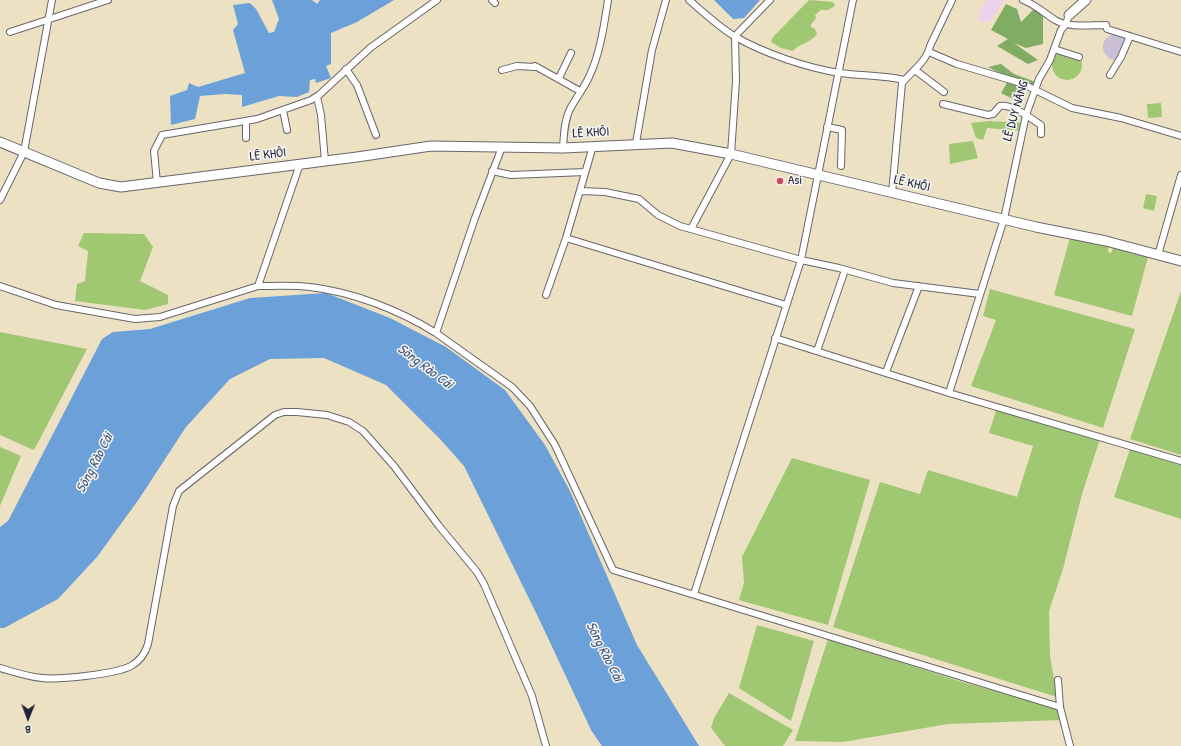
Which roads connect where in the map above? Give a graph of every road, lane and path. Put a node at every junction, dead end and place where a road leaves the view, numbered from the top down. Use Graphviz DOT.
graph roads {
  1 [pos="52,0"];
  2 [pos="108,0"];
  3 [pos="437,0"];
  4 [pos="608,0"];
  5 [pos="666,0"];
  6 [pos="689,0"];
  7 [pos="770,0"];
  8 [pos="853,0"];
  9 [pos="952,0"];
  10 [pos="1023,0"];
  11 [pos="1086,0"];
  12 [pos="1069,15"];
  13 [pos="48,19"];
  14 [pos="1066,24"];
  15 [pos="10,32"];
  16 [pos="735,36"];
  17 [pos="1130,36"];
  18 [pos="1054,49"];
  19 [pos="929,52"];
  20 [pos="1181,52"];
  21 [pos="571,53"];
  22 [pos="1080,58"];
  23 [pos="346,69"];
  24 [pos="502,70"];
  25 [pos="915,70"];
  26 [pos="840,73"];
  27 [pos="1110,75"];
  28 [pos="559,78"];
  29 [pos="904,80"];
  30 [pos="1034,90"];
  31 [pos="580,91"];
  32 [pos="944,92"];
  33 [pos="317,97"];
  34 [pos="943,104"];
  35 [pos="283,110"];
  36 [pos="1026,115"];
  37 [pos="246,121"];
  38 [pos="827,127"];
  39 [pos="287,130"];
  40 [pos="1041,134"];
  41 [pos="376,135"];
  42 [pos="1181,136"];
  43 [pos="246,138"];
  44 [pos="0,142"];
  45 [pos="636,143"];
  46 [pos="593,146"];
  47 [pos="502,147"];
  48 [pos="563,148"];
  49 [pos="24,152"];
  50 [pos="731,154"];
  51 [pos="326,161"];
  52 [pos="300,164"];
  53 [pos="841,166"];
  54 [pos="492,171"];
  55 [pos="585,172"];
  56 [pos="1181,175"];
  57 [pos="818,176"];
  58 [pos="157,183"];
  59 [pos="581,191"];
  60 [pos="892,193"];
  61 [pos="0,200"];
  62 [pos="1004,219"];
  63 [pos="691,230"];
  64 [pos="566,238"];
  65 [pos="1158,255"];
  66 [pos="802,260"];
  67 [pos="1181,261"];
  68 [pos="845,270"];
  69 [pos="0,286"];
  70 [pos="258,286"];
  71 [pos="919,286"];
  72 [pos="546,294"];
  73 [pos="980,294"];
  74 [pos="786,306"];
  75 [pos="436,333"];
  76 [pos="775,338"];
  77 [pos="818,351"];
  78 [pos="886,372"];
  79 [pos="949,393"];
  80 [pos="1181,460"];
  81 [pos="694,594"];
  82 [pos="0,668"];
  83 [pos="1058,680"];
  84 [pos="1060,707"];
  85 [pos="546,746"];
  86 [pos="1070,746"];
  1 -- 13 [label="street"];
  2 -- 13 [label="street"];
  3 -- 23 [label="street"];
  4 -- 31 [label="street"];
  5 -- 45 [label="street"];
  6 -- 16 [label="street"];
  7 -- 16 [label="street"];
  8 -- 26 [label="street"];
  9 -- 19 [label="street"];
  10 -- 14 [label="street"];
  11 -- 12 [label="street, LÊ DUY NĂNG"];
  12 -- 14 [label="street, LÊ DUY NĂNG"];
  13 -- 15 [label="street"];
  13 -- 49 [label="street"];
  14 -- 17 [label="street"];
  14 -- 18 [label="street, LÊ DUY NĂNG"];
  16 -- 26 [label="street"];
  16 -- 50 [label="street"];
  17 -- 20 [label="street"];
  17 -- 27 [label="street"];
  18 -- 22 [label="street"];
  18 -- 30 [label="street, LÊ DUY NĂNG"];
  19 -- 25 [label="street"];
  19 -- 30 [label="street"];
  21 -- 28 [label="street"];
  23 -- 33 [label="street"];
  23 -- 41 [label="street"];
  24 -- 28 [label="street"];
  25 -- 29 [label="street"];
  25 -- 32 [label="street"];
  26 -- 29 [label="street"];
  26 -- 38 [label="street"];
  28 -- 31 [label="street"];
  29 -- 60 [label="street"];
  30 -- 36 [label="street, LÊ DUY NĂNG"];
  30 -- 42 [label="street"];
  31 -- 48 [label="street"];
  33 -- 35 [label="street"];
  33 -- 51 [label="street"];
  34 -- 36 [label="street"];
  35 -- 37 [label="street"];
  35 -- 39 [label="street"];
  36 -- 40 [label="street"];
  36 -- 62 [label="street, LÊ DUY NĂNG"];
  37 -- 43 [label="street"];
  37 -- 58 [label="street"];
  38 -- 53 [label="street"];
  38 -- 57 [label="street"];
  44 -- 49 [label="street, LÊ KHÔI"];
  45 -- 46 [label="street, LÊ KHÔI"];
  45 -- 50 [label="street, LÊ KHÔI"];
  46 -- 48 [label="street, LÊ KHÔI"];
  46 -- 55 [label="street"];
  47 -- 48 [label="street, LÊ KHÔI"];
  47 -- 51 [label="street, LÊ KHÔI"];
  47 -- 54 [label="street"];
  49 -- 58 [label="street, LÊ KHÔI"];
  49 -- 61 [label="street"];
  50 -- 57 [label="street, LÊ KHÔI"];
  50 -- 63 [label="street"];
  51 -- 52 [label="street, LÊ KHÔI"];
  52 -- 58 [label="street, LÊ KHÔI"];
  52 -- 70 [label="street"];
  54 -- 55 [label="street"];
  54 -- 75 [label="street"];
  55 -- 59 [label="street"];
  56 -- 65 [label="street"];
  57 -- 60 [label="street, LÊ KHÔI"];
  57 -- 66 [label="street"];
  59 -- 63 [label="street"];
  59 -- 64 [label="street"];
  60 -- 62 [label="street, LÊ KHÔI"];
  62 -- 65 [label="street, LÊ KHÔI"];
  62 -- 73 [label="street, LÊ DUY NĂNG"];
  63 -- 66 [label="street"];
  64 -- 72 [label="street"];
  64 -- 74 [label="street"];
  65 -- 67 [label="street, LÊ KHÔI"];
  66 -- 68 [label="street"];
  66 -- 74 [label="street"];
  68 -- 71 [label="street"];
  68 -- 77 [label="street"];
  69 -- 70 [label="street"];
  70 -- 75 [label="street"];
  71 -- 73 [label="street"];
  71 -- 78 [label="street"];
  73 -- 79 [label="street, LÊ DUY NĂNG"];
  74 -- 76 [label="street"];
  75 -- 81 [label="street"];
  76 -- 77 [label="street"];
  76 -- 81 [label="street"];
  77 -- 78 [label="street"];
  78 -- 79 [label="street"];
  79 -- 80 [label="street"];
  81 -- 84 [label="street"];
  82 -- 85 [label="street"];
  83 -- 84 [label="street"];
  84 -- 86 [label="street"];
}
